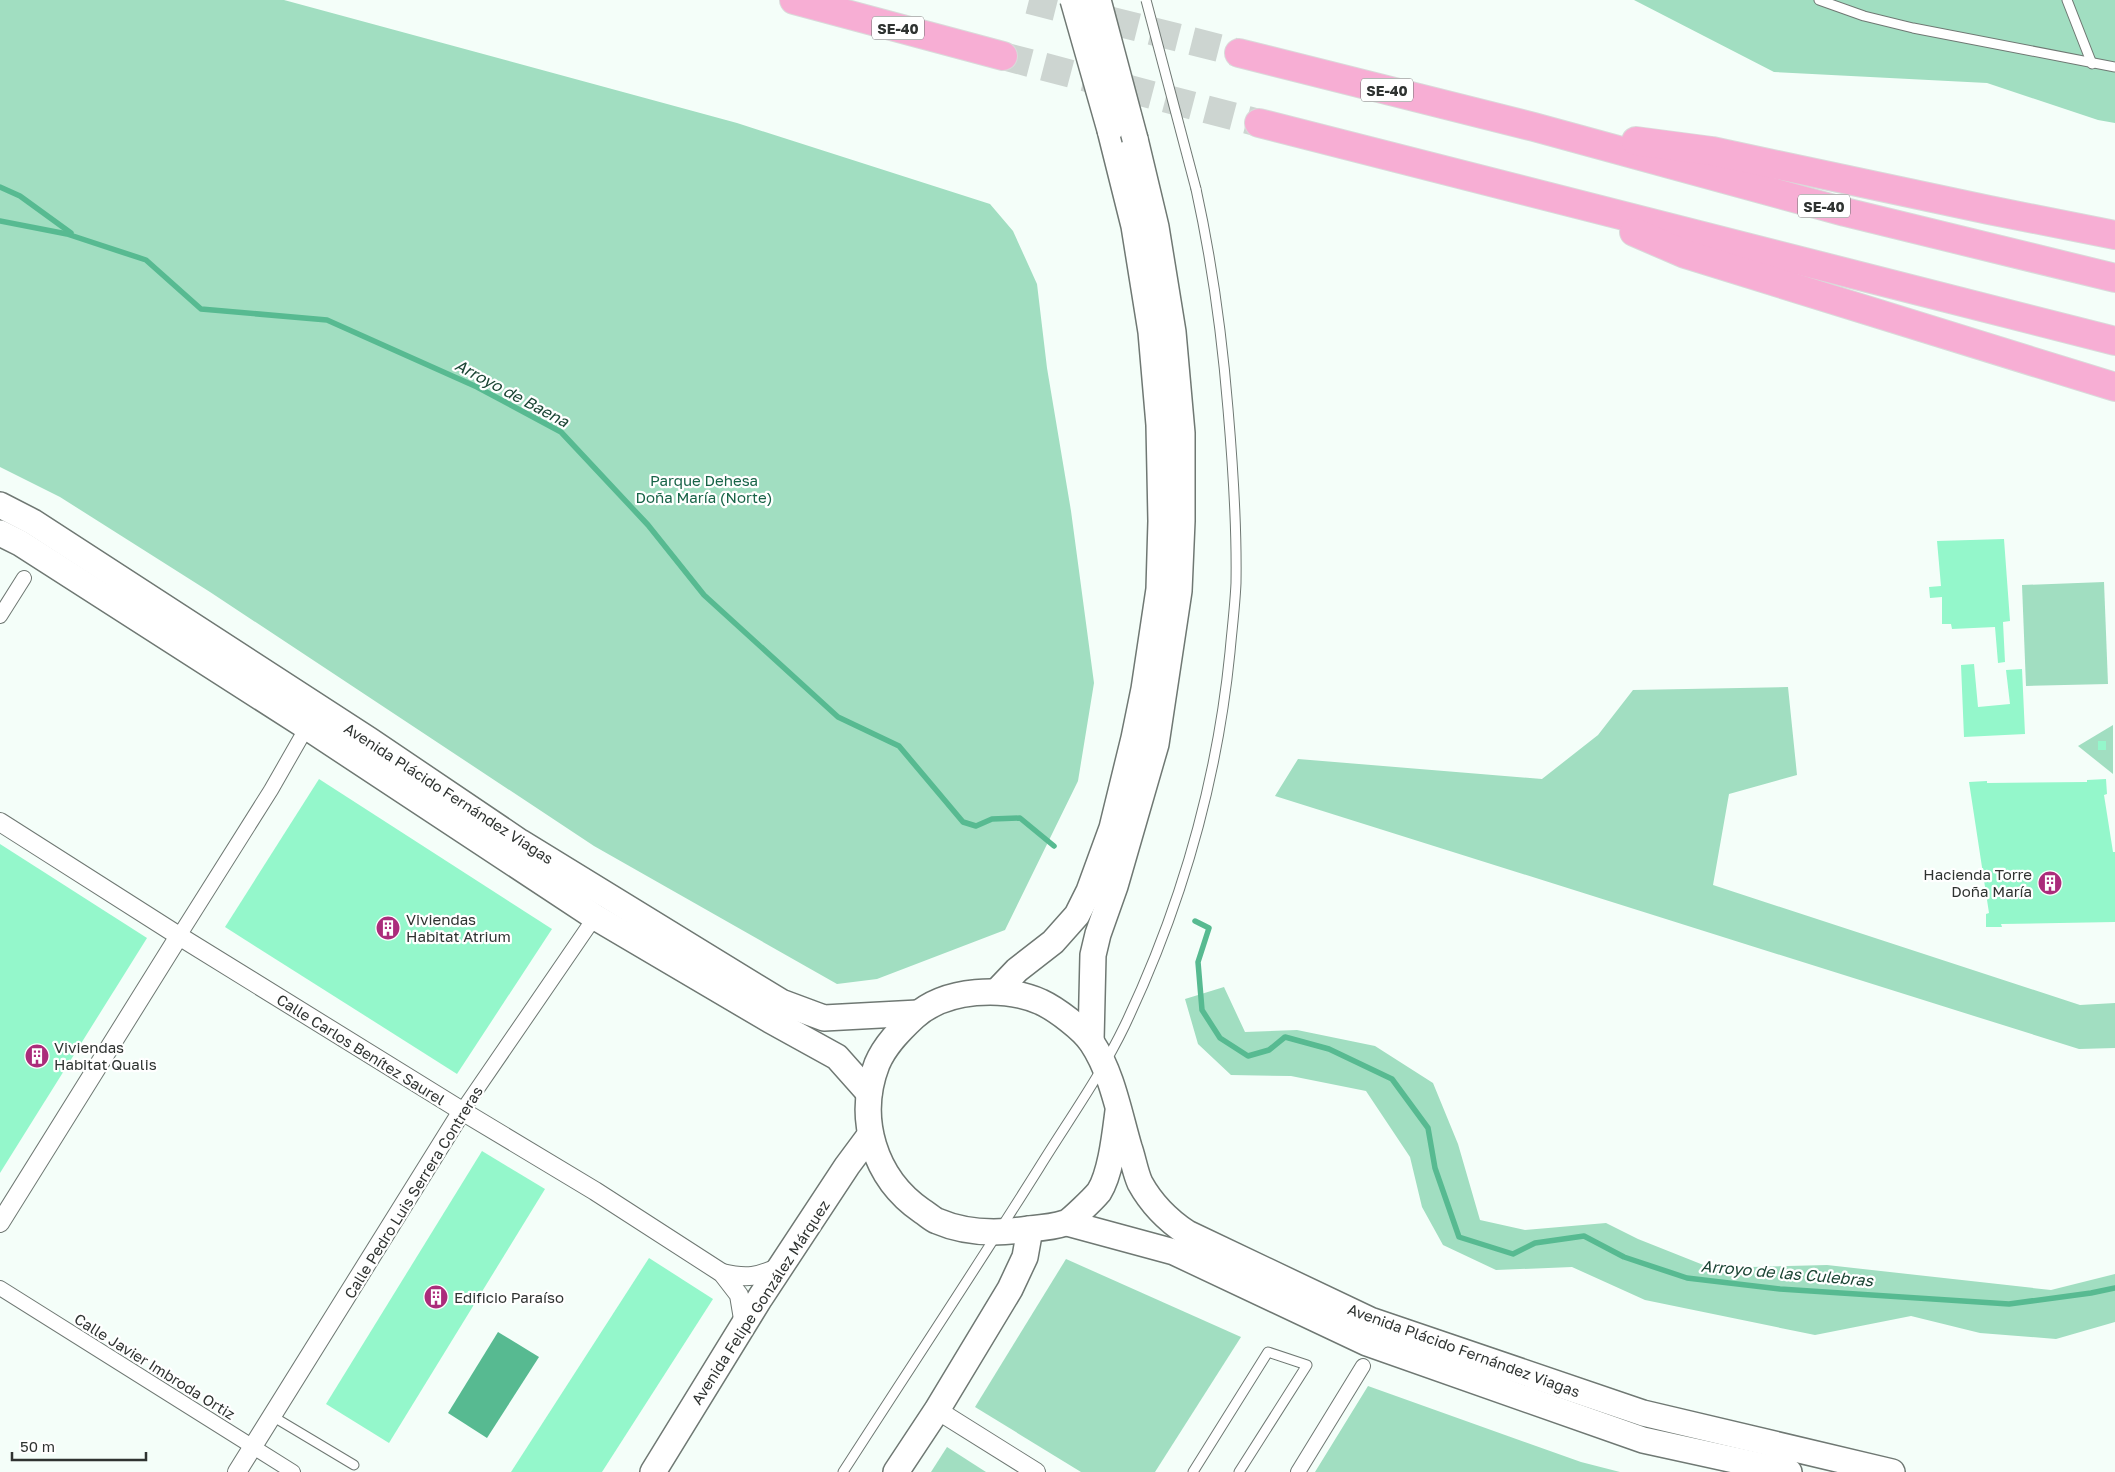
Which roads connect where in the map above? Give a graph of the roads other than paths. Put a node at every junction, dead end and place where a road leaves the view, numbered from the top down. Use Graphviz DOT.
graph roads {
  1 [pos="794,0"];
  2 [pos="1073,0"];
  3 [pos="1098,0"];
  4 [pos="1146,0"];
  5 [pos="1819,0"];
  6 [pos="2067,0"];
  7 [pos="1239,53"];
  8 [pos="1003,56"];
  9 [pos="2092,64"];
  10 [pos="2115,67"];
  11 [pos="1259,123"];
  12 [pos="1534,127"];
  13 [pos="1543,194"];
  14 [pos="2115,235"];
  15 [pos="2115,278"];
  16 [pos="2115,341"];
  17 [pos="2115,388"];
  18 [pos="0,506"];
  19 [pos="0,533"];
  20 [pos="24,578"];
  21 [pos="0,616"];
  22 [pos="307,727"];
  23 [pos="0,822"];
  24 [pos="595,917"];
  25 [pos="179,936"];
  26 [pos="997,991"];
  27 [pos="918,1013"];
  28 [pos="1091,1041"];
  29 [pos="1103,1064"];
  30 [pos="869,1093"];
  31 [pos="1118,1111"];
  32 [pos="462,1112"];
  33 [pos="870,1135"];
  34 [pos="0,1223"];
  35 [pos="1068,1223"];
  36 [pos="1030,1229"];
  37 [pos="998,1233"];
  38 [pos="781,1266"];
  39 [pos="722,1274"];
  40 [pos="0,1288"];
  41 [pos="744,1324"];
  42 [pos="1363,1366"];
  43 [pos="937,1410"];
  44 [pos="272,1416"];
  45 [pos="253,1447"];
  46 [pos="354,1465"];
  47 [pos="237,1472"];
  48 [pos="293,1472"];
  49 [pos="653,1472"];
  50 [pos="842,1472"];
  51 [pos="896,1472"];
  52 [pos="1036,1472"];
  53 [pos="1193,1472"];
  54 [pos="1239,1472"];
  55 [pos="1298,1472"];
  56 [pos="1789,1472"];
  57 [pos="1892,1472"];
  1 -- 8 [label="highway, SE-40 / SE-40"];
  2 -- 26 [label="main road, bridge"];
  3 -- 28 [label="main road, bridge"];
  4 -- 29 [label="lane, bridge"];
  5 -- 9 [label="lane"];
  6 -- 9 [label="lane"];
  7 -- 12 [label="highway, SE-40 / SE-40"];
  9 -- 10 [label="lane"];
  11 -- 13 [label="highway"];
  12 -- 14 [label="highway"];
  12 -- 15 [label="highway, SE-40 / SE-40"];
  13 -- 16 [label="highway"];
  13 -- 17 [label="highway"];
  18 -- 27 [label="main road, Avenida Plácido Fernández Viagas"];
  19 -- 22 [label="main road, Avenida Plácido Fernández Viagas"];
  20 -- 21 [label="street"];
  22 -- 24 [label="main road, Avenida Plácido Fernández Viagas"];
  22 -- 25 [label="street"];
  23 -- 25 [label="street, Calle Carlos Benítez Saurel"];
  24 -- 30 [label="main road, Avenida Plácido Fernández Viagas"];
  24 -- 32 [label="street, Calle Pedro Luis Serrera Contreras"];
  25 -- 32 [label="street, Calle Carlos Benítez Saurel"];
  25 -- 34 [label="street"];
  26 -- 27 [label="main road"];
  26 -- 28 [label="main road"];
  27 -- 30 [label="main road"];
  28 -- 29 [label="main road, Avenida Plácido Fernández Viagas"];
  29 -- 31 [label="main road, Avenida Plácido Fernández Viagas"];
  29 -- 37 [label="lane"];
  30 -- 33 [label="main road"];
  31 -- 35 [label="main road"];
  31 -- 57 [label="main road, Avenida Plácido Fernández Viagas"];
  32 -- 39 [label="street, Calle Carlos Benítez Saurel"];
  32 -- 44 [label="street, Calle Pedro Luis Serrera Contreras"];
  33 -- 37 [label="main road"];
  33 -- 38 [label="main road, Avenida Felipe González Márquez"];
  35 -- 36 [label="main road"];
  35 -- 56 [label="main road, Avenida Plácido Fernández Viagas"];
  36 -- 37 [label="main road"];
  36 -- 43 [label="main road"];
  37 -- 50 [label="lane"];
  38 -- 39 [label="street, Calle Carlos Benítez Saurel"];
  38 -- 41 [label="main road, Avenida Felipe González Márquez"];
  39 -- 41 [label="street, Calle Carlos Benítez Saurel"];
  40 -- 45 [label="street, Calle Javier Imbroda Ortiz"];
  41 -- 49 [label="main road, Avenida Felipe González Márquez"];
  42 -- 55 [label="street"];
  43 -- 51 [label="main road"];
  43 -- 52 [label="street"];
  44 -- 45 [label="street, Calle Pedro Luis Serrera Contreras"];
  44 -- 46 [label="lane"];
  45 -- 47 [label="street, Calle Pedro Luis Serrera Contreras"];
  45 -- 48 [label="street, Calle Javier Imbroda Ortiz"];
  53 -- 54 [label="lane"];
}
